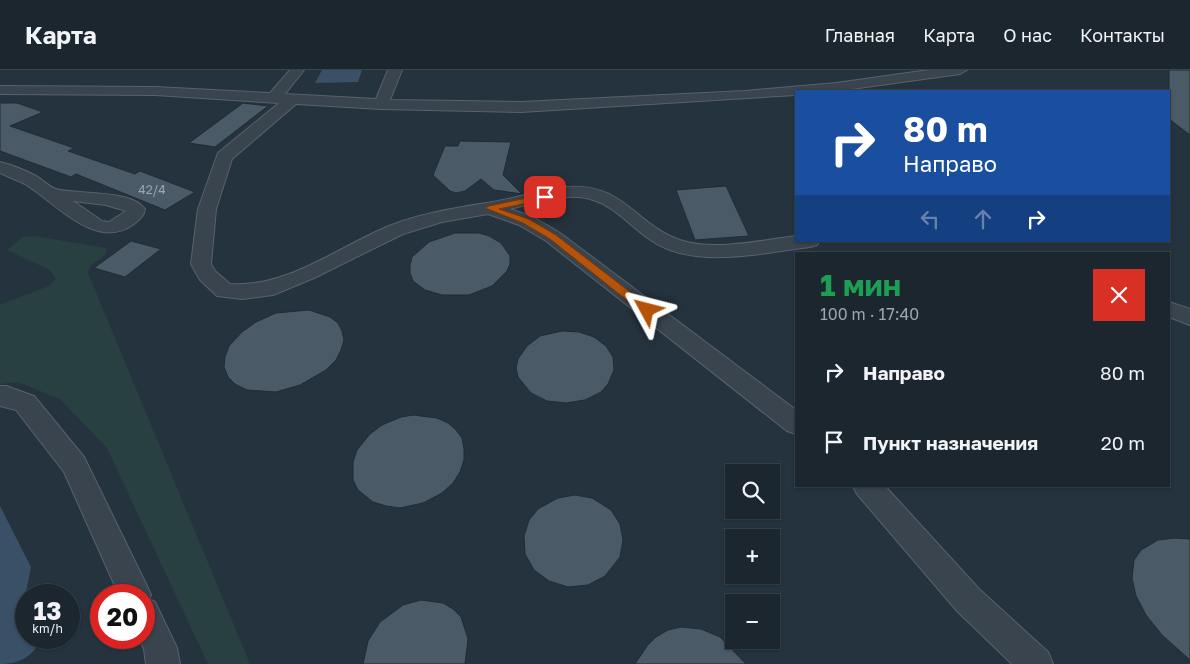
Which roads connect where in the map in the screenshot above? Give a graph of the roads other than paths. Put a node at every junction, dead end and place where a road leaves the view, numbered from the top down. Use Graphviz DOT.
graph roads {
  1 [pos="297,70"];
  2 [pos="395,70"];
  3 [pos="960,70"];
  4 [pos="0,90"];
  5 [pos="806,90"];
  6 [pos="795,91"];
  7 [pos="284,98"];
  8 [pos="381,104"];
  9 [pos="0,167"];
  10 [pos="51,194"];
  11 [pos="489,208"];
  12 [pos="799,242"];
  13 [pos="1170,309"];
  14 [pos="1190,317"];
  15 [pos="0,396"];
  16 [pos="795,423"];
  17 [pos="868,487"];
  18 [pos="130,584"];
  19 [pos="155,637"];
  20 [pos="163,664"];
  21 [pos="1036,664"];
  1 -- 7 [label="street"];
  2 -- 8 [label="street"];
  3 -- 5 [label="street"];
  4 -- 7 [label="street"];
  6 -- 8 [label="street"];
  7 -- 8 [label="street"];
  7 -- 11 [label="street"];
  9 -- 10 [label="street"];
  11 -- 12 [label="street"];
  11 -- 16 [label="street"];
  13 -- 14 [label="street"];
  15 -- 18 [label="street"];
  17 -- 21 [label="street"];
  19 -- 20 [label="street"];
}
